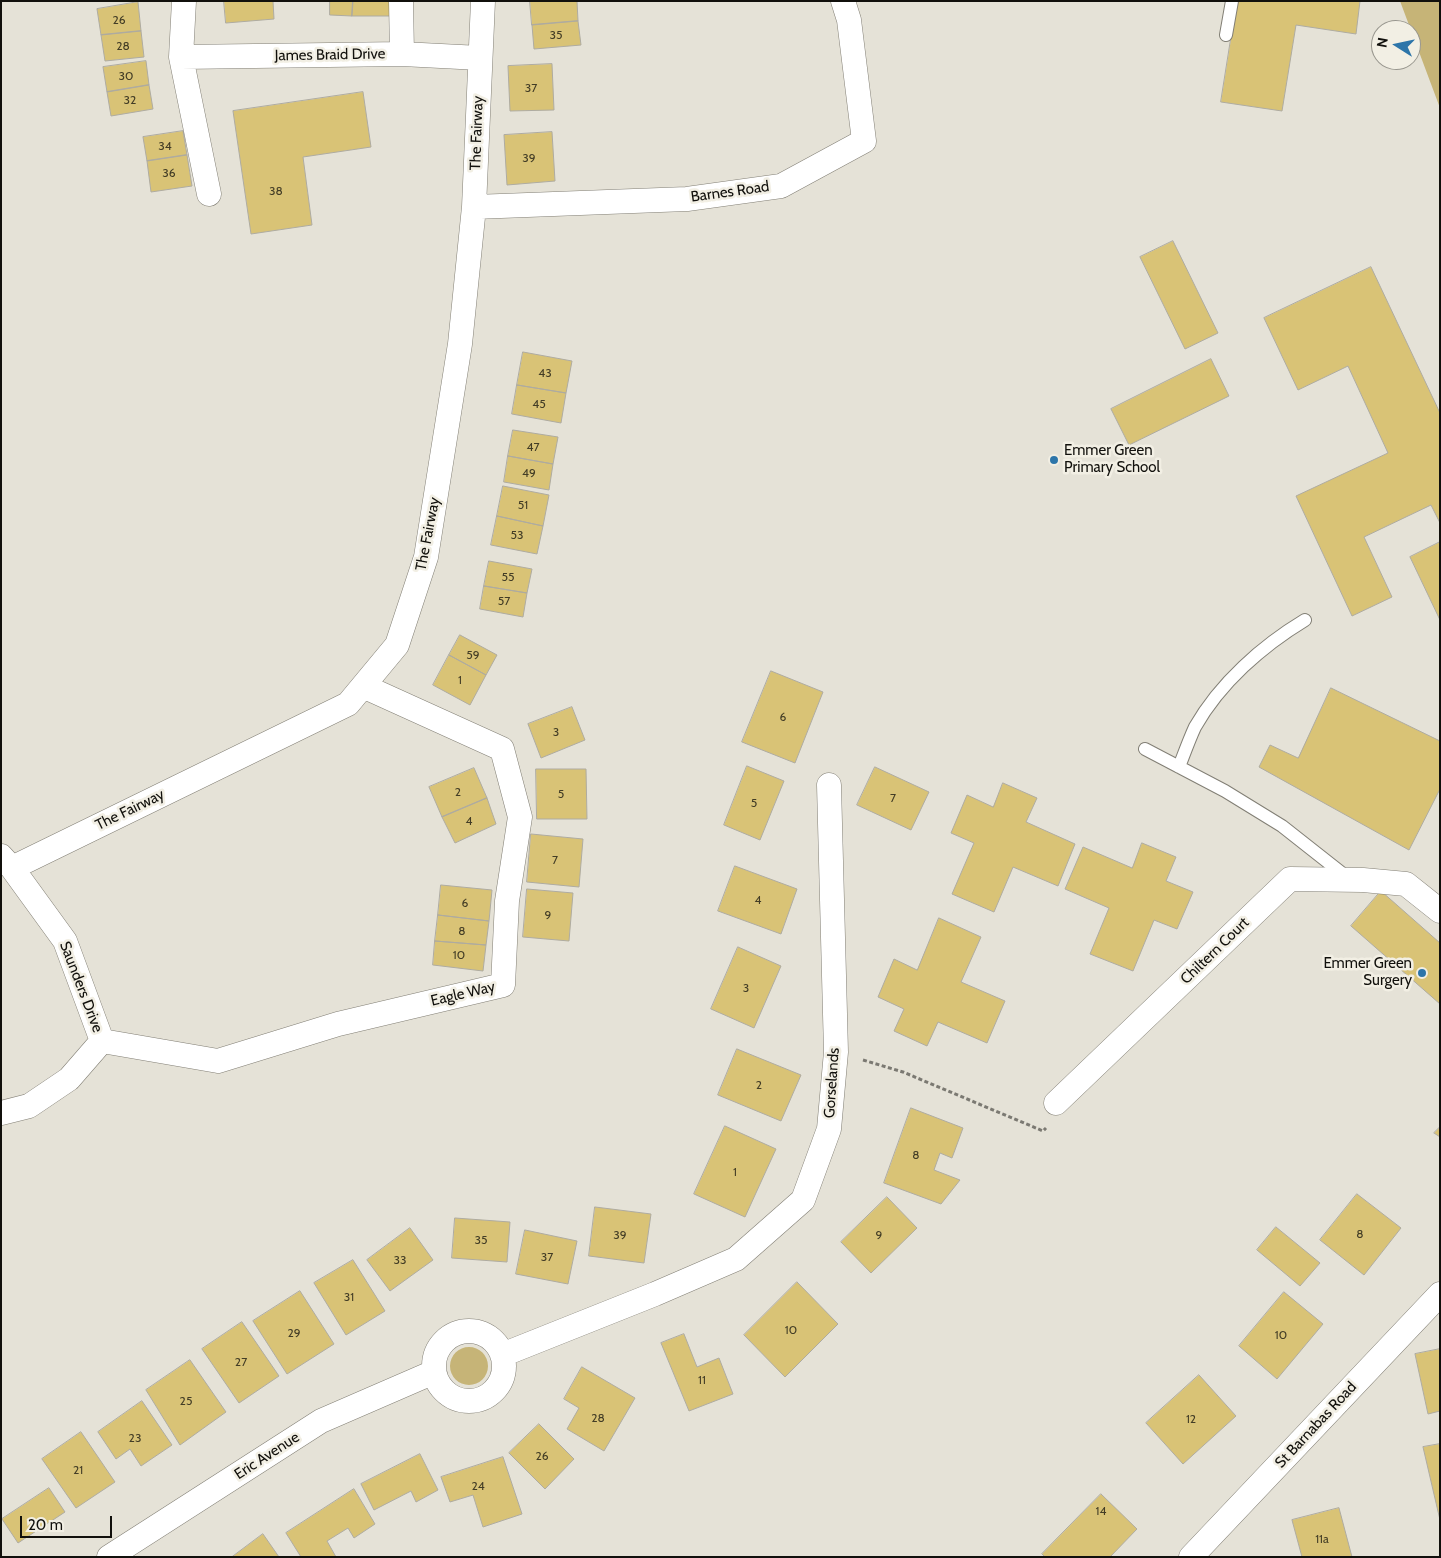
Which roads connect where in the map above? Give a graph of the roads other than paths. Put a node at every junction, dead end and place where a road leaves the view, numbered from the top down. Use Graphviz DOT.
graph roads {
  1 [pos="184,1"];
  2 [pos="401,1"];
  3 [pos="483,1"];
  4 [pos="843,1"];
  5 [pos="1232,1"];
  6 [pos="1226,35"];
  7 [pos="402,54"];
  8 [pos="181,57"];
  9 [pos="480,58"];
  10 [pos="209,194"];
  11 [pos="474,207"];
  12 [pos="1305,620"];
  13 [pos="364,686"];
  14 [pos="1145,749"];
  15 [pos="1179,767"];
  16 [pos="829,785"];
  17 [pos="6,862"];
  18 [pos="1350,880"];
  19 [pos="1440,911"];
  20 [pos="102,1041"];
  21 [pos="1056,1103"];
  22 [pos="1,1114"];
  23 [pos="1440,1294"];
  24 [pos="502,1355"];
  25 [pos="434,1372"];
  26 [pos="109,1557"];
  27 [pos="1191,1557"];
  1 -- 8 [label="street"];
  2 -- 7 [label="street"];
  3 -- 9 [label="street, The Fairway"];
  4 -- 11 [label="street, Barnes Road"];
  5 -- 6 [label="lane"];
  7 -- 8 [label="street, James Braid Drive"];
  7 -- 9 [label="street, James Braid Drive"];
  8 -- 10 [label="street"];
  9 -- 11 [label="street, The Fairway"];
  11 -- 13 [label="street, The Fairway"];
  12 -- 15 [label="lane"];
  13 -- 17 [label="street, The Fairway"];
  13 -- 20 [label="street, Eagle Way"];
  14 -- 15 [label="lane"];
  15 -- 18 [label="lane"];
  16 -- 24 [label="street, Gorselands"];
  17 -- 20 [label="street, Saunders Drive"];
  18 -- 19 [label="street, Chiltern Court"];
  18 -- 21 [label="street, Chiltern Court"];
  20 -- 22 [label="street, Saunders Drive"];
  23 -- 27 [label="street, St Barnabas Road"];
  24 -- 25 [label="street"];
  24 -- 25 [label="street"];
  25 -- 26 [label="street, Eric Avenue"];
}
